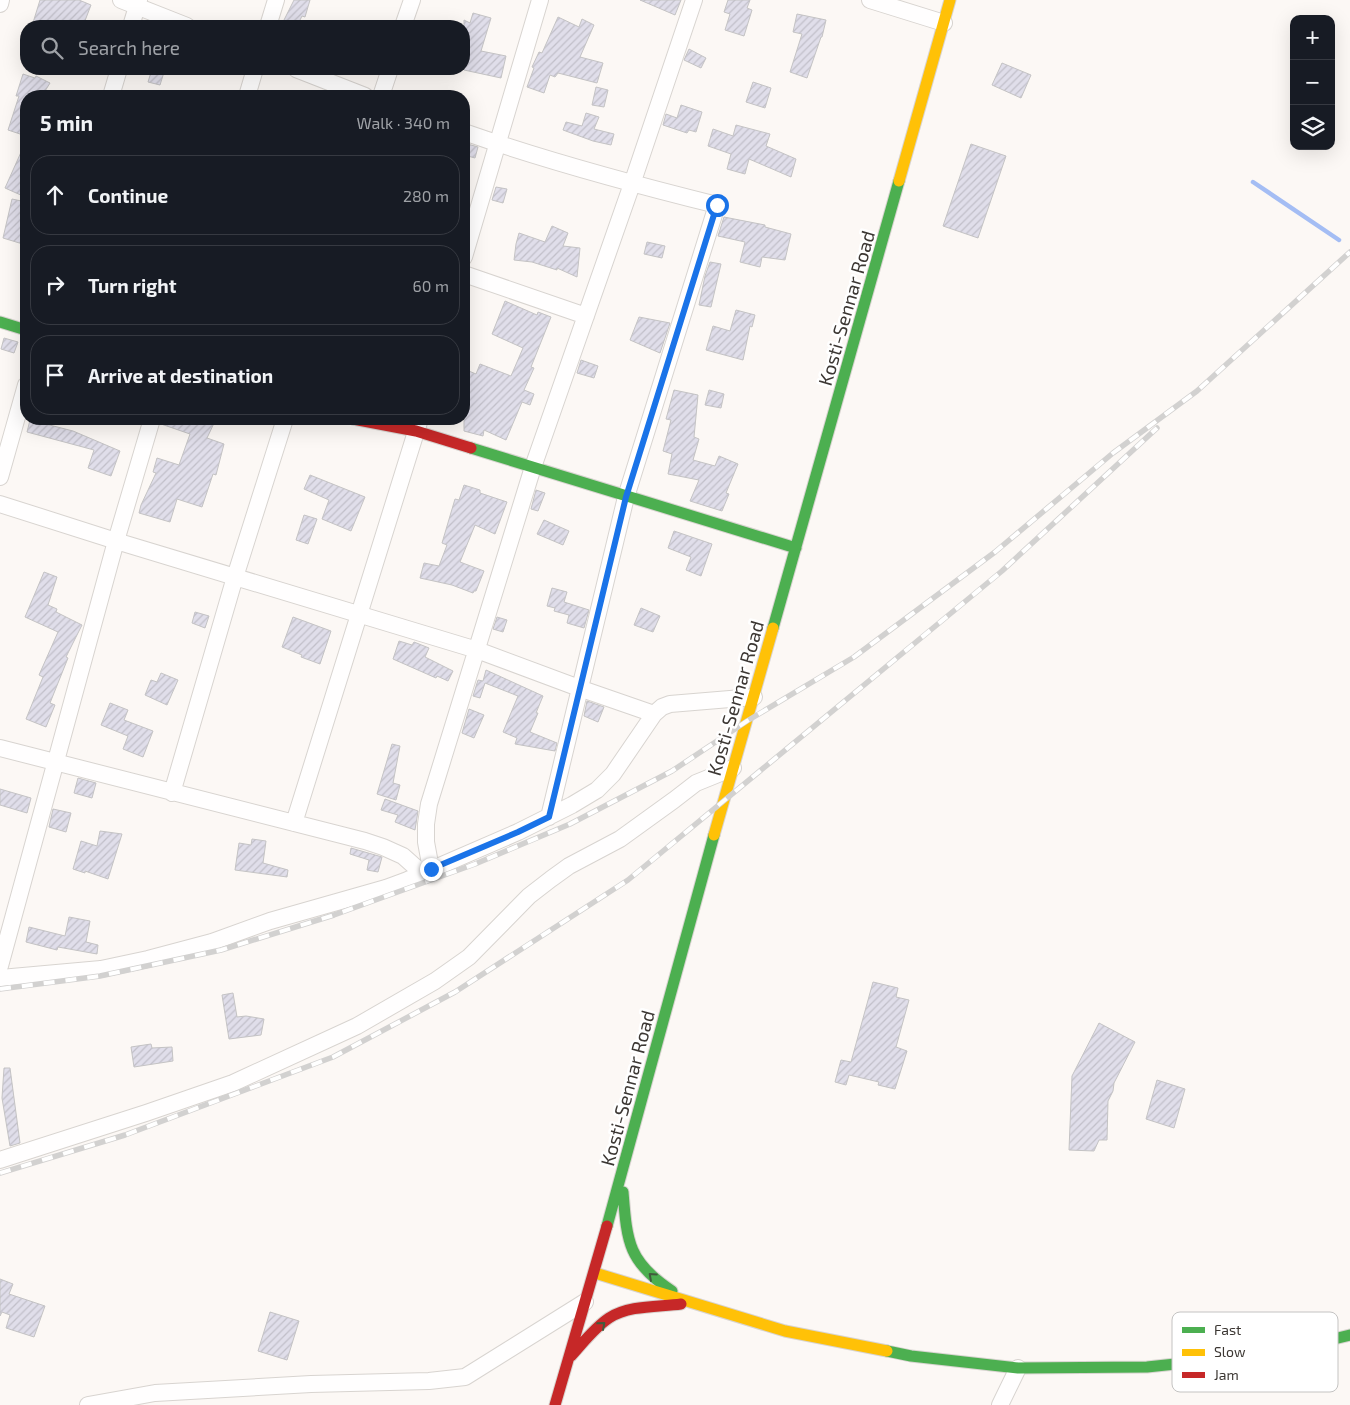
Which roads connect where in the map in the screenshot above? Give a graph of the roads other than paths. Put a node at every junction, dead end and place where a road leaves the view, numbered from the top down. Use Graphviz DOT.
graph roads {
  1 [pos="1,0"];
  2 [pos="121,0"];
  3 [pos="276,0"];
  4 [pos="412,0"];
  5 [pos="540,0"];
  6 [pos="694,0"];
  7 [pos="870,0"];
  8 [pos="950,0"];
  9 [pos="0,4"];
  10 [pos="138,4"];
  11 [pos="133,20"];
  12 [pos="174,20"];
  13 [pos="270,20"];
  14 [pos="405,20"];
  15 [pos="944,23"];
  16 [pos="117,75"];
  17 [pos="253,75"];
  18 [pos="311,75"];
  19 [pos="388,75"];
  20 [pos="113,90"];
  21 [pos="249,90"];
  22 [pos="350,90"];
  23 [pos="383,90"];
  24 [pos="470,134"];
  25 [pos="497,143"];
  26 [pos="632,184"];
  27 [pos="470,236"];
  28 [pos="470,276"];
  29 [pos="586,316"];
  30 [pos="0,322"];
  31 [pos="20,328"];
  32 [pos="20,406"];
  33 [pos="150,425"];
  34 [pos="283,425"];
  35 [pos="418,425"];
  36 [pos="533,467"];
  37 [pos="0,477"];
  38 [pos="626,497"];
  39 [pos="0,504"];
  40 [pos="116,541"];
  41 [pos="796,548"];
  42 [pos="235,577"];
  43 [pos="358,614"];
  44 [pos="477,650"];
  45 [pos="579,688"];
  46 [pos="754,697"];
  47 [pos="654,714"];
  48 [pos="0,748"];
  49 [pos="55,763"];
  50 [pos="733,768"];
  51 [pos="172,793"];
  52 [pos="549,817"];
  53 [pos="294,823"];
  54 [pos="426,871"];
  55 [pos="0,966"];
  56 [pos="0,978"];
  57 [pos="0,1160"];
  58 [pos="621,1175"];
  59 [pos="595,1273"];
  60 [pos="586,1302"];
  61 [pos="693,1303"];
  62 [pos="568,1360"];
  63 [pos="1172,1364"];
  64 [pos="1018,1368"];
  65 [pos="88,1405"];
  66 [pos="555,1405"];
  67 [pos="1000,1405"];
  1 -- 9 [label="street"];
  2 -- 10 [label="street"];
  3 -- 13 [label="street"];
  4 -- 14 [label="street"];
  5 -- 25 [label="street"];
  6 -- 26 [label="street"];
  7 -- 15 [label="street"];
  8 -- 15 [label="main road, Kosti-Sennar Road"];
  10 -- 11 [label="street"];
  10 -- 12 [label="street"];
  15 -- 41 [label="main road, Kosti-Sennar Road"];
  16 -- 20 [label="street"];
  17 -- 21 [label="street"];
  18 -- 22 [label="street"];
  19 -- 23 [label="street"];
  24 -- 25 [label="street"];
  25 -- 26 [label="street"];
  25 -- 27 [label="street"];
  26 -- 29 [label="street"];
  26 -- 38 [label="street"];
  28 -- 29 [label="street"];
  29 -- 36 [label="street"];
  30 -- 31 [label="main road"];
  32 -- 37 [label="street"];
  33 -- 40 [label="street"];
  34 -- 42 [label="street"];
  35 -- 36 [label="main road"];
  35 -- 43 [label="street"];
  36 -- 38 [label="main road"];
  36 -- 44 [label="street"];
  38 -- 41 [label="main road"];
  38 -- 45 [label="street"];
  39 -- 40 [label="street"];
  40 -- 42 [label="street"];
  40 -- 49 [label="street"];
  41 -- 46 [label="main road, Kosti-Sennar Road"];
  42 -- 43 [label="street"];
  42 -- 51 [label="street"];
  43 -- 44 [label="street"];
  43 -- 53 [label="street"];
  44 -- 45 [label="street"];
  44 -- 54 [label="street"];
  45 -- 47 [label="street"];
  45 -- 52 [label="street"];
  46 -- 47 [label="street"];
  46 -- 50 [label="main road, Kosti-Sennar Road"];
  47 -- 52 [label="street"];
  48 -- 49 [label="street"];
  49 -- 51 [label="street"];
  49 -- 55 [label="street"];
  50 -- 57 [label="street"];
  50 -- 58 [label="main road, Kosti-Sennar Road"];
  51 -- 53 [label="street"];
  52 -- 54 [label="street"];
  53 -- 54 [label="street"];
  54 -- 56 [label="street"];
  58 -- 59 [label="main road, Kosti-Sennar Road"];
  61 -- 58 [label="main road, one-way"];
  59 -- 60 [label="main road, Kosti-Sennar Road"];
  59 -- 61 [label="main road"];
  60 -- 62 [label="main road, Kosti-Sennar Road"];
  60 -- 65 [label="street"];
  62 -- 61 [label="main road, one-way"];
  61 -- 64 [label="main road"];
  62 -- 66 [label="main road, Kosti-Sennar Road"];
  63 -- 64 [label="main road"];
  64 -- 67 [label="street"];
}
